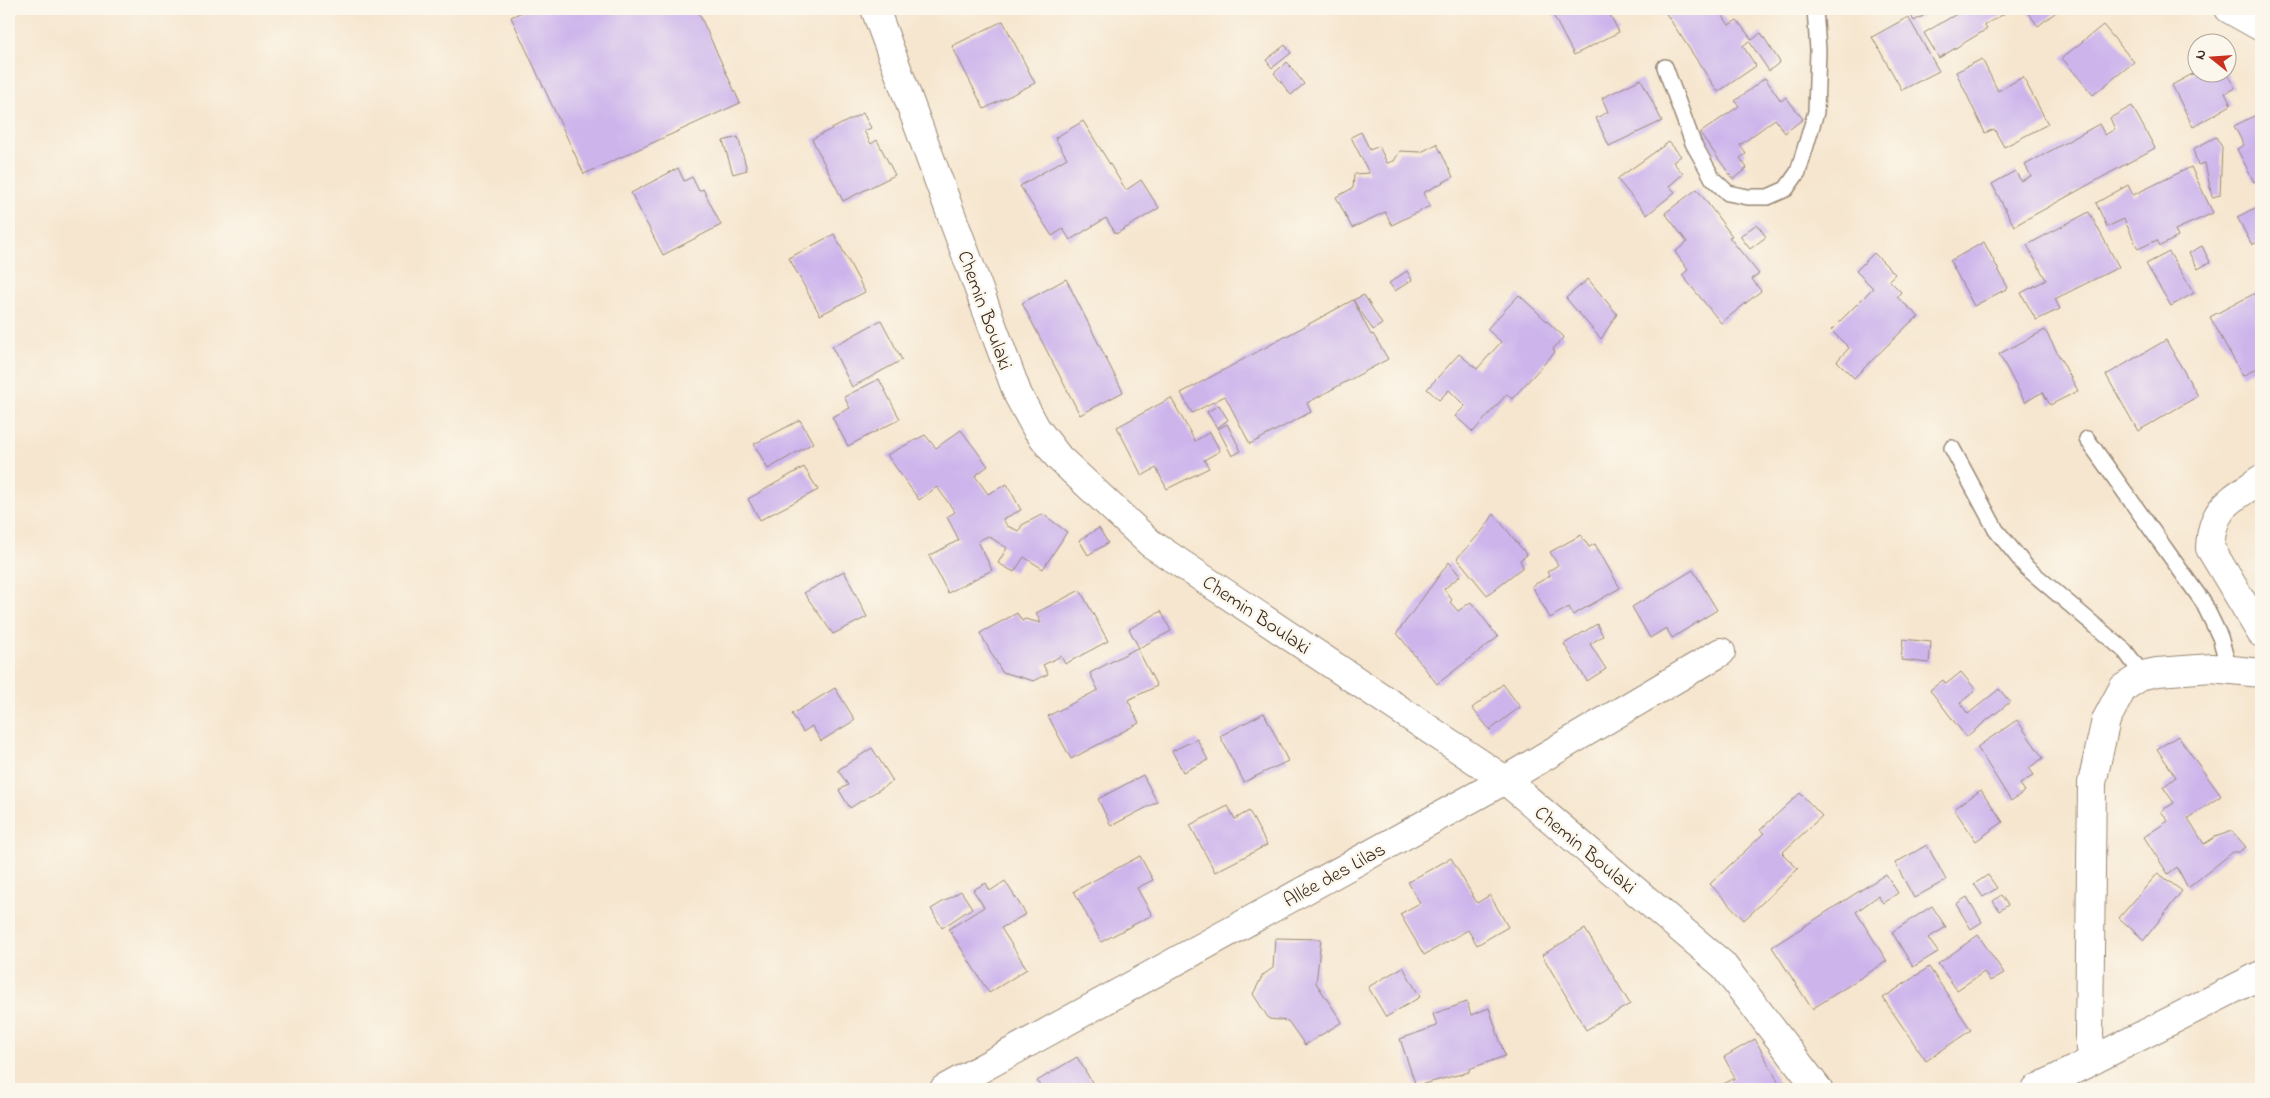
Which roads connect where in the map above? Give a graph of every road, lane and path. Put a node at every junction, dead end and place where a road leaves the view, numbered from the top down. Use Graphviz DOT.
graph roads {
  1 [pos="875,9"];
  2 [pos="1814,9"];
  3 [pos="2229,9"];
  4 [pos="2261,27"];
  5 [pos="1665,67"];
  6 [pos="2087,439"];
  7 [pos="1952,448"];
  8 [pos="2261,479"];
  9 [pos="2261,633"];
  10 [pos="1720,652"];
  11 [pos="2229,670"];
  12 [pos="2261,673"];
  13 [pos="2143,675"];
  14 [pos="1504,780"];
  15 [pos="2261,975"];
  16 [pos="2093,1060"];
  17 [pos="944,1089"];
  18 [pos="1818,1089"];
  19 [pos="2036,1089"];
  1 -- 14 [label="street, Chemin Boulaki"];
  2 -- 5 [label="lane"];
  3 -- 4 [label="street"];
  6 -- 11 [label="lane"];
  7 -- 13 [label="lane"];
  8 -- 9 [label="street"];
  10 -- 14 [label="street, Allée des Lilas"];
  11 -- 12 [label="street"];
  11 -- 13 [label="street"];
  13 -- 16 [label="street"];
  14 -- 17 [label="street, Allée des Lilas"];
  14 -- 18 [label="street, Chemin Boulaki"];
  15 -- 16 [label="street"];
  16 -- 19 [label="street"];
}
